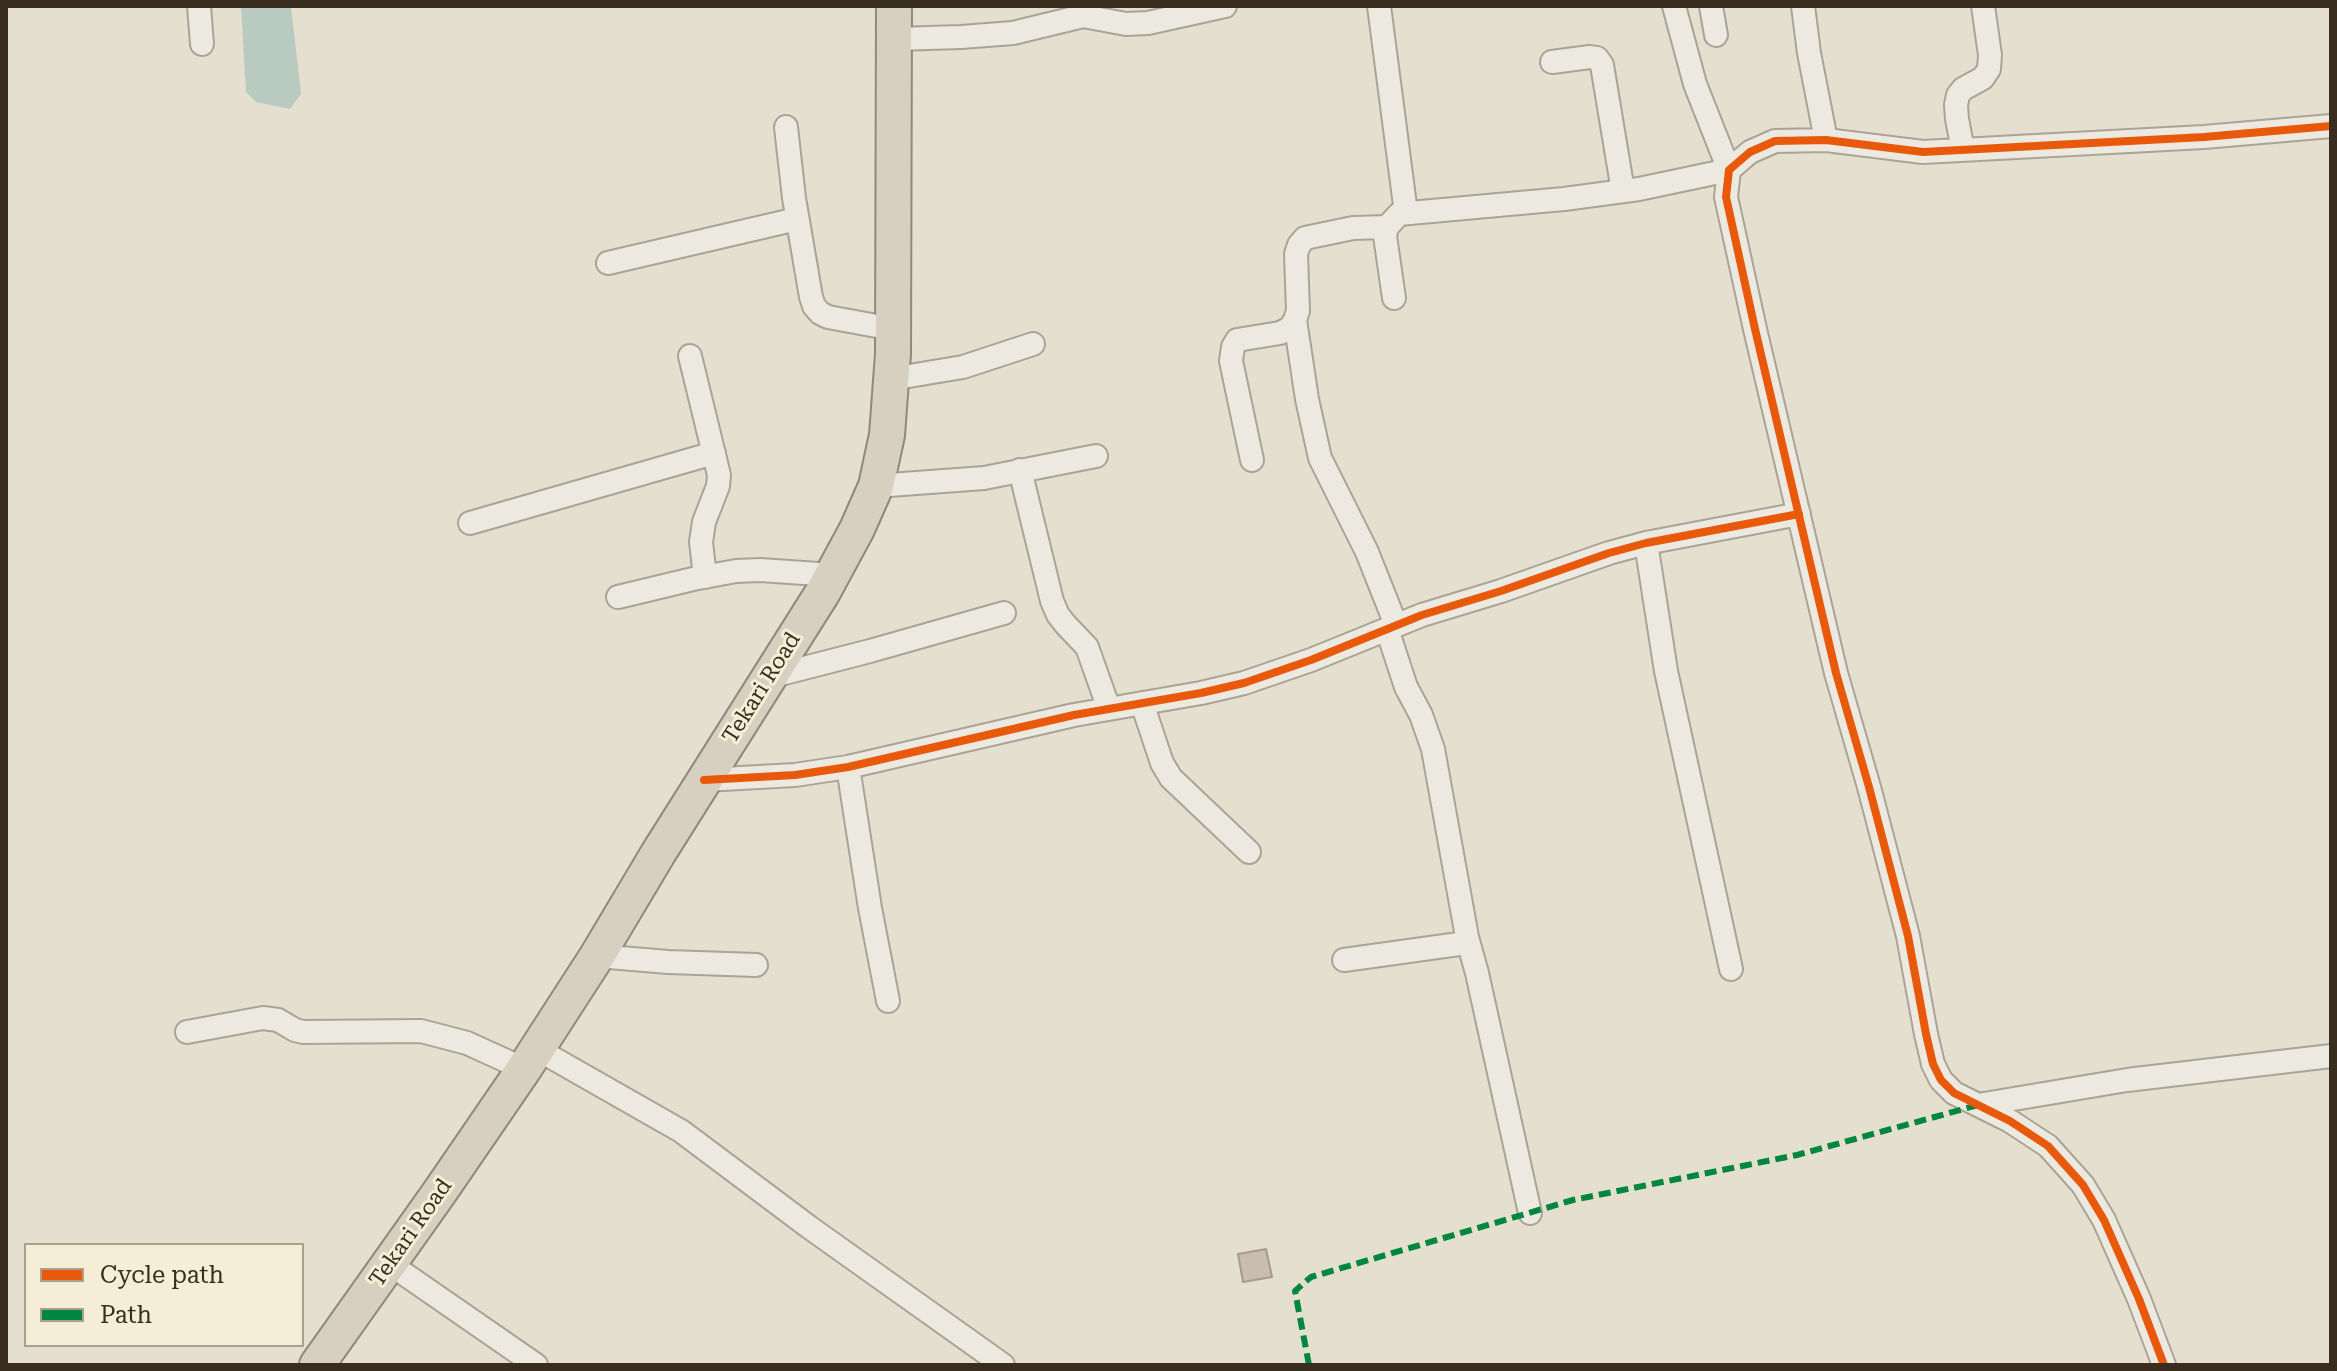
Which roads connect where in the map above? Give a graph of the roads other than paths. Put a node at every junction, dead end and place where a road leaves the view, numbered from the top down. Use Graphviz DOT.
graph roads {
  1 [pos="199,6"];
  2 [pos="1225,6"];
  3 [pos="1379,6"];
  4 [pos="1674,6"];
  5 [pos="1711,6"];
  6 [pos="1803,6"];
  7 [pos="1983,6"];
  8 [pos="1096,12"];
  9 [pos="895,23"];
  10 [pos="1716,35"];
  11 [pos="202,44"];
  12 [pos="1552,62"];
  13 [pos="2331,126"];
  14 [pos="786,127"];
  15 [pos="1826,140"];
  16 [pos="1963,150"];
  17 [pos="1729,170"];
  18 [pos="1623,191"];
  19 [pos="1406,213"];
  20 [pos="797,219"];
  21 [pos="1387,227"];
  22 [pos="608,263"];
  23 [pos="1394,298"];
  24 [pos="1295,320"];
  25 [pos="893,329"];
  26 [pos="1033,344"];
  27 [pos="690,356"];
  28 [pos="891,379"];
  29 [pos="714,453"];
  30 [pos="1096,456"];
  31 [pos="1252,460"];
  32 [pos="1020,470"];
  33 [pos="876,486"];
  34 [pos="1799,514"];
  35 [pos="470,523"];
  36 [pos="1646,543"];
  37 [pos="833,575"];
  38 [pos="705,577"];
  39 [pos="618,597"];
  40 [pos="1004,613"];
  41 [pos="1392,627"];
  42 [pos="769,677"];
  43 [pos="1142,703"];
  44 [pos="1109,709"];
  45 [pos="848,767"];
  46 [pos="704,780"];
  47 [pos="1249,852"];
  48 [pos="1467,937"];
  49 [pos="597,956"];
  50 [pos="1344,960"];
  51 [pos="756,965"];
  52 [pos="1731,969"];
  53 [pos="888,1001"];
  54 [pos="187,1032"];
  55 [pos="2331,1056"];
  56 [pos="530,1059"];
  57 [pos="1978,1105"];
  58 [pos="1530,1213"];
  59 [pos="390,1264"];
  60 [pos="317,1365"];
  61 [pos="536,1365"];
  62 [pos="1003,1365"];
  63 [pos="2164,1365"];
  1 -- 11 [label="street"];
  2 -- 8 [label="street"];
  3 -- 19 [label="street"];
  4 -- 17 [label="street"];
  5 -- 10 [label="street"];
  6 -- 15 [label="street"];
  7 -- 16 [label="street"];
  8 -- 9 [label="street"];
  9 -- 25 [label="highway, Tekari Road"];
  12 -- 18 [label="street"];
  13 -- 16 [label="street"];
  14 -- 20 [label="street"];
  15 -- 16 [label="street"];
  15 -- 17 [label="street"];
  17 -- 18 [label="street"];
  17 -- 34 [label="street"];
  18 -- 19 [label="street"];
  19 -- 21 [label="street"];
  20 -- 22 [label="street"];
  20 -- 25 [label="street"];
  21 -- 23 [label="street"];
  21 -- 24 [label="street"];
  24 -- 31 [label="street"];
  24 -- 41 [label="street"];
  25 -- 28 [label="highway, Tekari Road"];
  26 -- 28 [label="street"];
  27 -- 29 [label="street"];
  28 -- 33 [label="highway, Tekari Road"];
  29 -- 35 [label="street"];
  29 -- 38 [label="street"];
  30 -- 32 [label="street"];
  32 -- 33 [label="street"];
  32 -- 44 [label="street"];
  33 -- 37 [label="highway, Tekari Road"];
  34 -- 36 [label="street"];
  34 -- 57 [label="street"];
  36 -- 41 [label="street"];
  36 -- 52 [label="street"];
  37 -- 38 [label="street"];
  37 -- 42 [label="highway, Tekari Road"];
  38 -- 39 [label="street"];
  40 -- 42 [label="street"];
  41 -- 43 [label="street"];
  41 -- 48 [label="street"];
  42 -- 46 [label="highway, Tekari Road"];
  43 -- 44 [label="street"];
  43 -- 47 [label="street"];
  44 -- 45 [label="street"];
  45 -- 46 [label="street"];
  45 -- 53 [label="street"];
  46 -- 49 [label="highway, Tekari Road"];
  48 -- 50 [label="street"];
  48 -- 58 [label="street"];
  49 -- 51 [label="street"];
  49 -- 56 [label="highway, Tekari Road"];
  54 -- 56 [label="street"];
  55 -- 57 [label="street"];
  56 -- 59 [label="highway, Tekari Road"];
  56 -- 62 [label="street"];
  57 -- 63 [label="street"];
  59 -- 60 [label="highway, Tekari Road"];
  59 -- 61 [label="street"];
}
